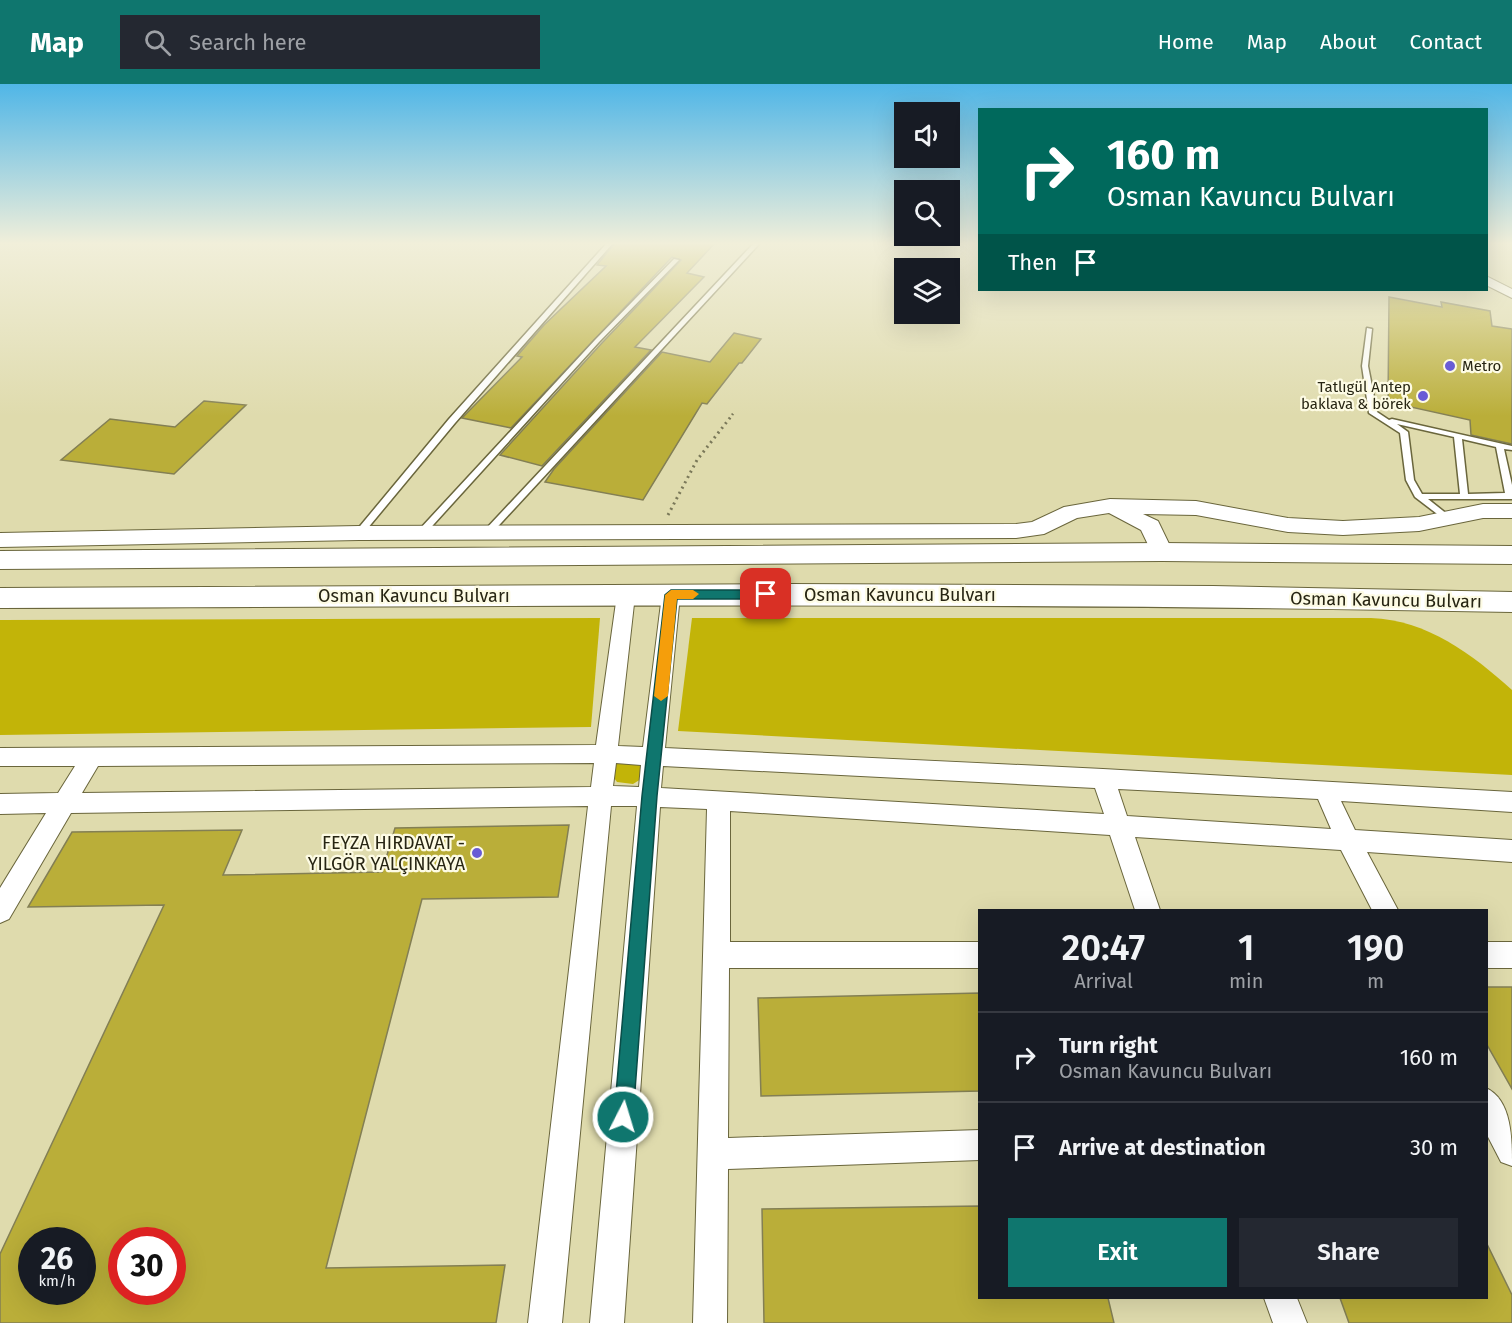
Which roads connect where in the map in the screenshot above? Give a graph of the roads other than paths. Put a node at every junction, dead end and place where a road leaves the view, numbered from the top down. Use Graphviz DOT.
graph roads {
  1 [pos="559,301"];
  2 [pos="636,301"];
  3 [pos="703,301"];
  4 [pos="1369,329"];
  5 [pos="1377,417"];
  6 [pos="1458,436"];
  7 [pos="1500,446"];
  8 [pos="1512,448"];
  9 [pos="1419,497"];
  10 [pos="1464,497"];
  11 [pos="1512,501"];
  12 [pos="1110,506"];
  13 [pos="1169,506"];
  14 [pos="1449,520"];
  15 [pos="1419,525"];
  16 [pos="1150,526"];
  17 [pos="1512,526"];
  18 [pos="421,533"];
  19 [pos="487,533"];
  20 [pos="359,534"];
  21 [pos="0,540"];
  22 [pos="1162,552"];
  23 [pos="21,553"];
  24 [pos="1512,555"];
  25 [pos="626,595"];
  26 [pos="671,595"];
  27 [pos="0,598"];
  28 [pos="1507,603"];
  29 [pos="608,754"];
  30 [pos="93,755"];
  31 [pos="655,755"];
  32 [pos="0,757"];
  33 [pos="1103,778"];
  34 [pos="1325,790"];
  35 [pos="601,795"];
  36 [pos="650,796"];
  37 [pos="719,800"];
  38 [pos="1512,802"];
  39 [pos="65,803"];
  40 [pos="0,804"];
  41 [pos="1117,826"];
  42 [pos="1348,841"];
  43 [pos="1512,851"];
  44 [pos="1147,909"];
  45 [pos="1384,909"];
  46 [pos="0,911"];
  47 [pos="717,955"];
  48 [pos="978,955"];
  49 [pos="1488,955"];
  50 [pos="1512,955"];
  51 [pos="1488,1106"];
  52 [pos="978,1145"];
  53 [pos="1512,1151"];
  54 [pos="713,1154"];
  55 [pos="1281,1299"];
  56 [pos="545,1323"];
  57 [pos="607,1323"];
  58 [pos="710,1323"];
  59 [pos="1290,1323"];
  1 -- 20 [label="lane"];
  2 -- 18 [label="lane"];
  3 -- 19 [label="lane"];
  4 -- 5 [label="lane"];
  5 -- 6 [label="lane"];
  5 -- 9 [label="lane"];
  6 -- 7 [label="lane"];
  6 -- 10 [label="lane"];
  7 -- 8 [label="lane"];
  7 -- 11 [label="lane"];
  9 -- 10 [label="lane"];
  9 -- 14 [label="lane"];
  10 -- 11 [label="lane"];
  11 -- 14 [label="street"];
  12 -- 13 [label="street"];
  12 -- 16 [label="street"];
  12 -- 19 [label="street"];
  13 -- 15 [label="street"];
  13 -- 16 [label="street"];
  14 -- 15 [label="street"];
  15 -- 17 [label="street"];
  16 -- 22 [label="street"];
  18 -- 19 [label="street"];
  18 -- 20 [label="street"];
  20 -- 23 [label="street"];
  21 -- 23 [label="street"];
  22 -- 23 [label="highway"];
  22 -- 24 [label="highway"];
  25 -- 26 [label="highway, Osman Kavuncu Bulvarı"];
  25 -- 27 [label="highway, Osman Kavuncu Bulvarı"];
  25 -- 29 [label="street"];
  26 -- 28 [label="highway, Osman Kavuncu Bulvarı"];
  26 -- 31 [label="street"];
  29 -- 30 [label="street"];
  29 -- 31 [label="street"];
  29 -- 35 [label="street"];
  30 -- 32 [label="street"];
  30 -- 39 [label="street"];
  31 -- 33 [label="street"];
  31 -- 36 [label="street"];
  33 -- 34 [label="street"];
  33 -- 41 [label="street"];
  34 -- 38 [label="street"];
  34 -- 42 [label="street"];
  35 -- 36 [label="street"];
  35 -- 39 [label="street"];
  35 -- 56 [label="street"];
  36 -- 37 [label="street"];
  36 -- 57 [label="street"];
  37 -- 41 [label="street"];
  37 -- 47 [label="street"];
  39 -- 40 [label="street"];
  39 -- 46 [label="street"];
  41 -- 42 [label="street"];
  41 -- 44 [label="street"];
  42 -- 43 [label="street"];
  42 -- 45 [label="street"];
  47 -- 48 [label="street"];
  47 -- 54 [label="street"];
  49 -- 50 [label="street"];
  51 -- 53 [label="street"];
  52 -- 54 [label="street"];
  54 -- 58 [label="street"];
  55 -- 59 [label="street"];
}
